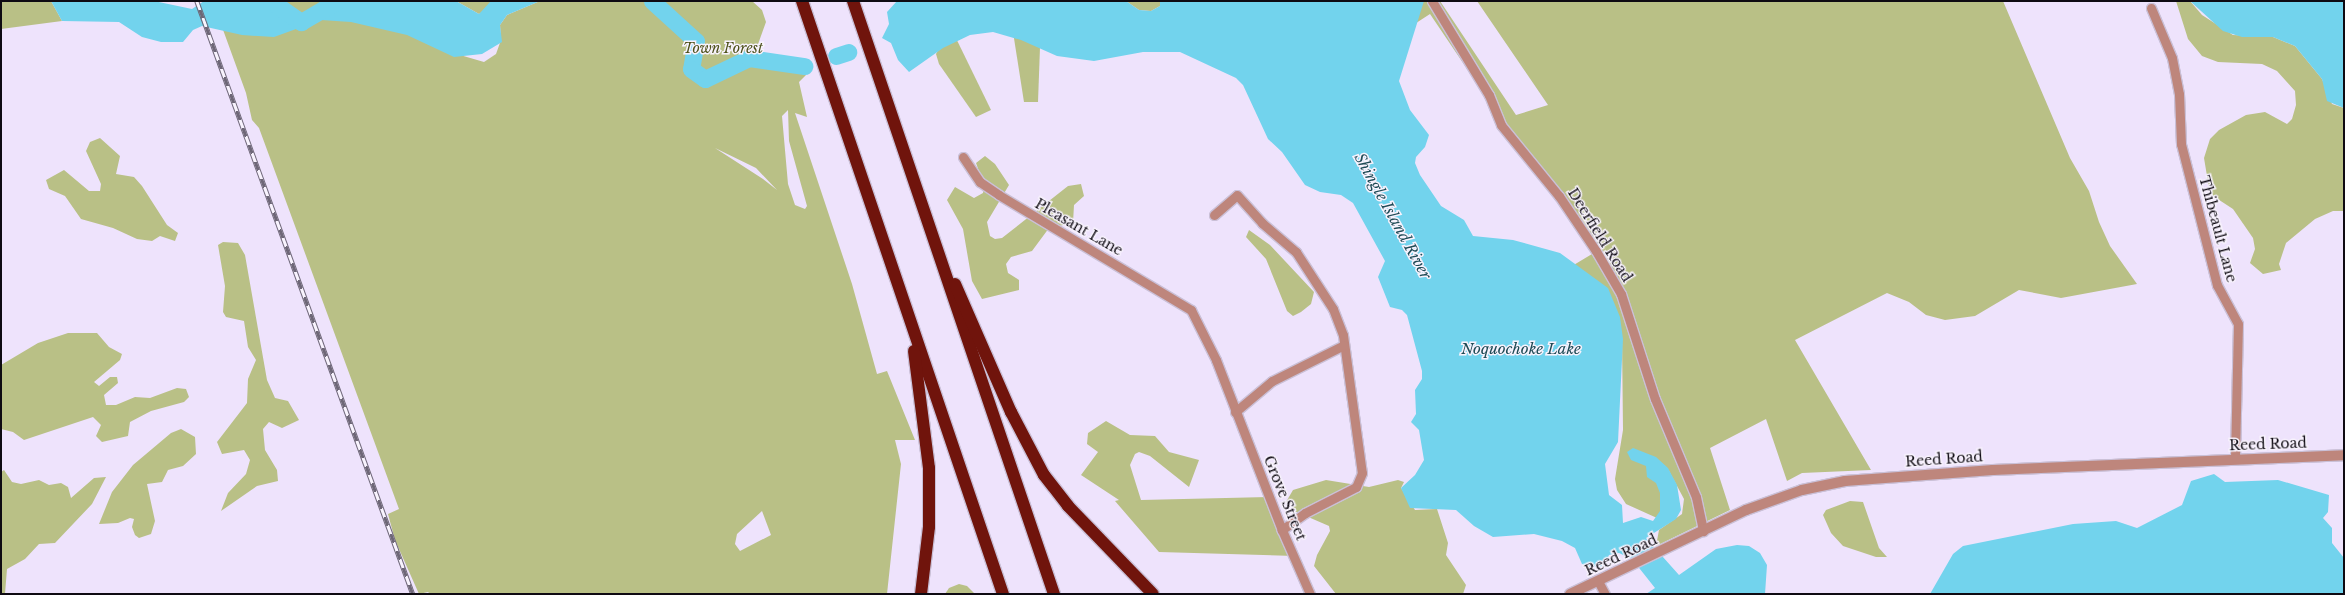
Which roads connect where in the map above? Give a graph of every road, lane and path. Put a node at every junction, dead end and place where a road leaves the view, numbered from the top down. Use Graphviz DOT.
graph roads {
  1 [pos="802,1"];
  2 [pos="853,1"];
  3 [pos="1432,1"];
  4 [pos="2151,8"];
  5 [pos="963,157"];
  6 [pos="1214,215"];
  7 [pos="932,235"];
  8 [pos="1191,310"];
  9 [pos="909,317"];
  10 [pos="1344,345"];
  11 [pos="1235,412"];
  12 [pos="2344,455"];
  13 [pos="2235,459"];
  14 [pos="1282,530"];
  15 [pos="1703,531"];
  16 [pos="1598,581"];
  17 [pos="921,594"];
  18 [pos="1003,594"];
  19 [pos="1054,594"];
  20 [pos="1153,594"];
  21 [pos="1310,594"];
  22 [pos="1570,594"];
  23 [pos="1605,594"];
  1 -- 9 [label="highway"];
  2 -- 7 [label="highway"];
  3 -- 15 [label="street, Deerfield Road"];
  4 -- 13 [label="street, Thibeault Lane"];
  5 -- 8 [label="street, Pleasant Lane"];
  6 -- 10 [label="street"];
  7 -- 19 [label="highway"];
  7 -- 20 [label="highway"];
  8 -- 11 [label="street, Grove Street"];
  9 -- 17 [label="highway"];
  9 -- 18 [label="highway"];
  10 -- 11 [label="street"];
  10 -- 14 [label="street"];
  11 -- 14 [label="street, Grove Street"];
  12 -- 13 [label="street, Reed Road"];
  13 -- 15 [label="street, Reed Road"];
  14 -- 21 [label="street, Grove Street"];
  15 -- 16 [label="street, Reed Road"];
  16 -- 22 [label="street, Reed Road"];
  16 -- 23 [label="street"];
}
